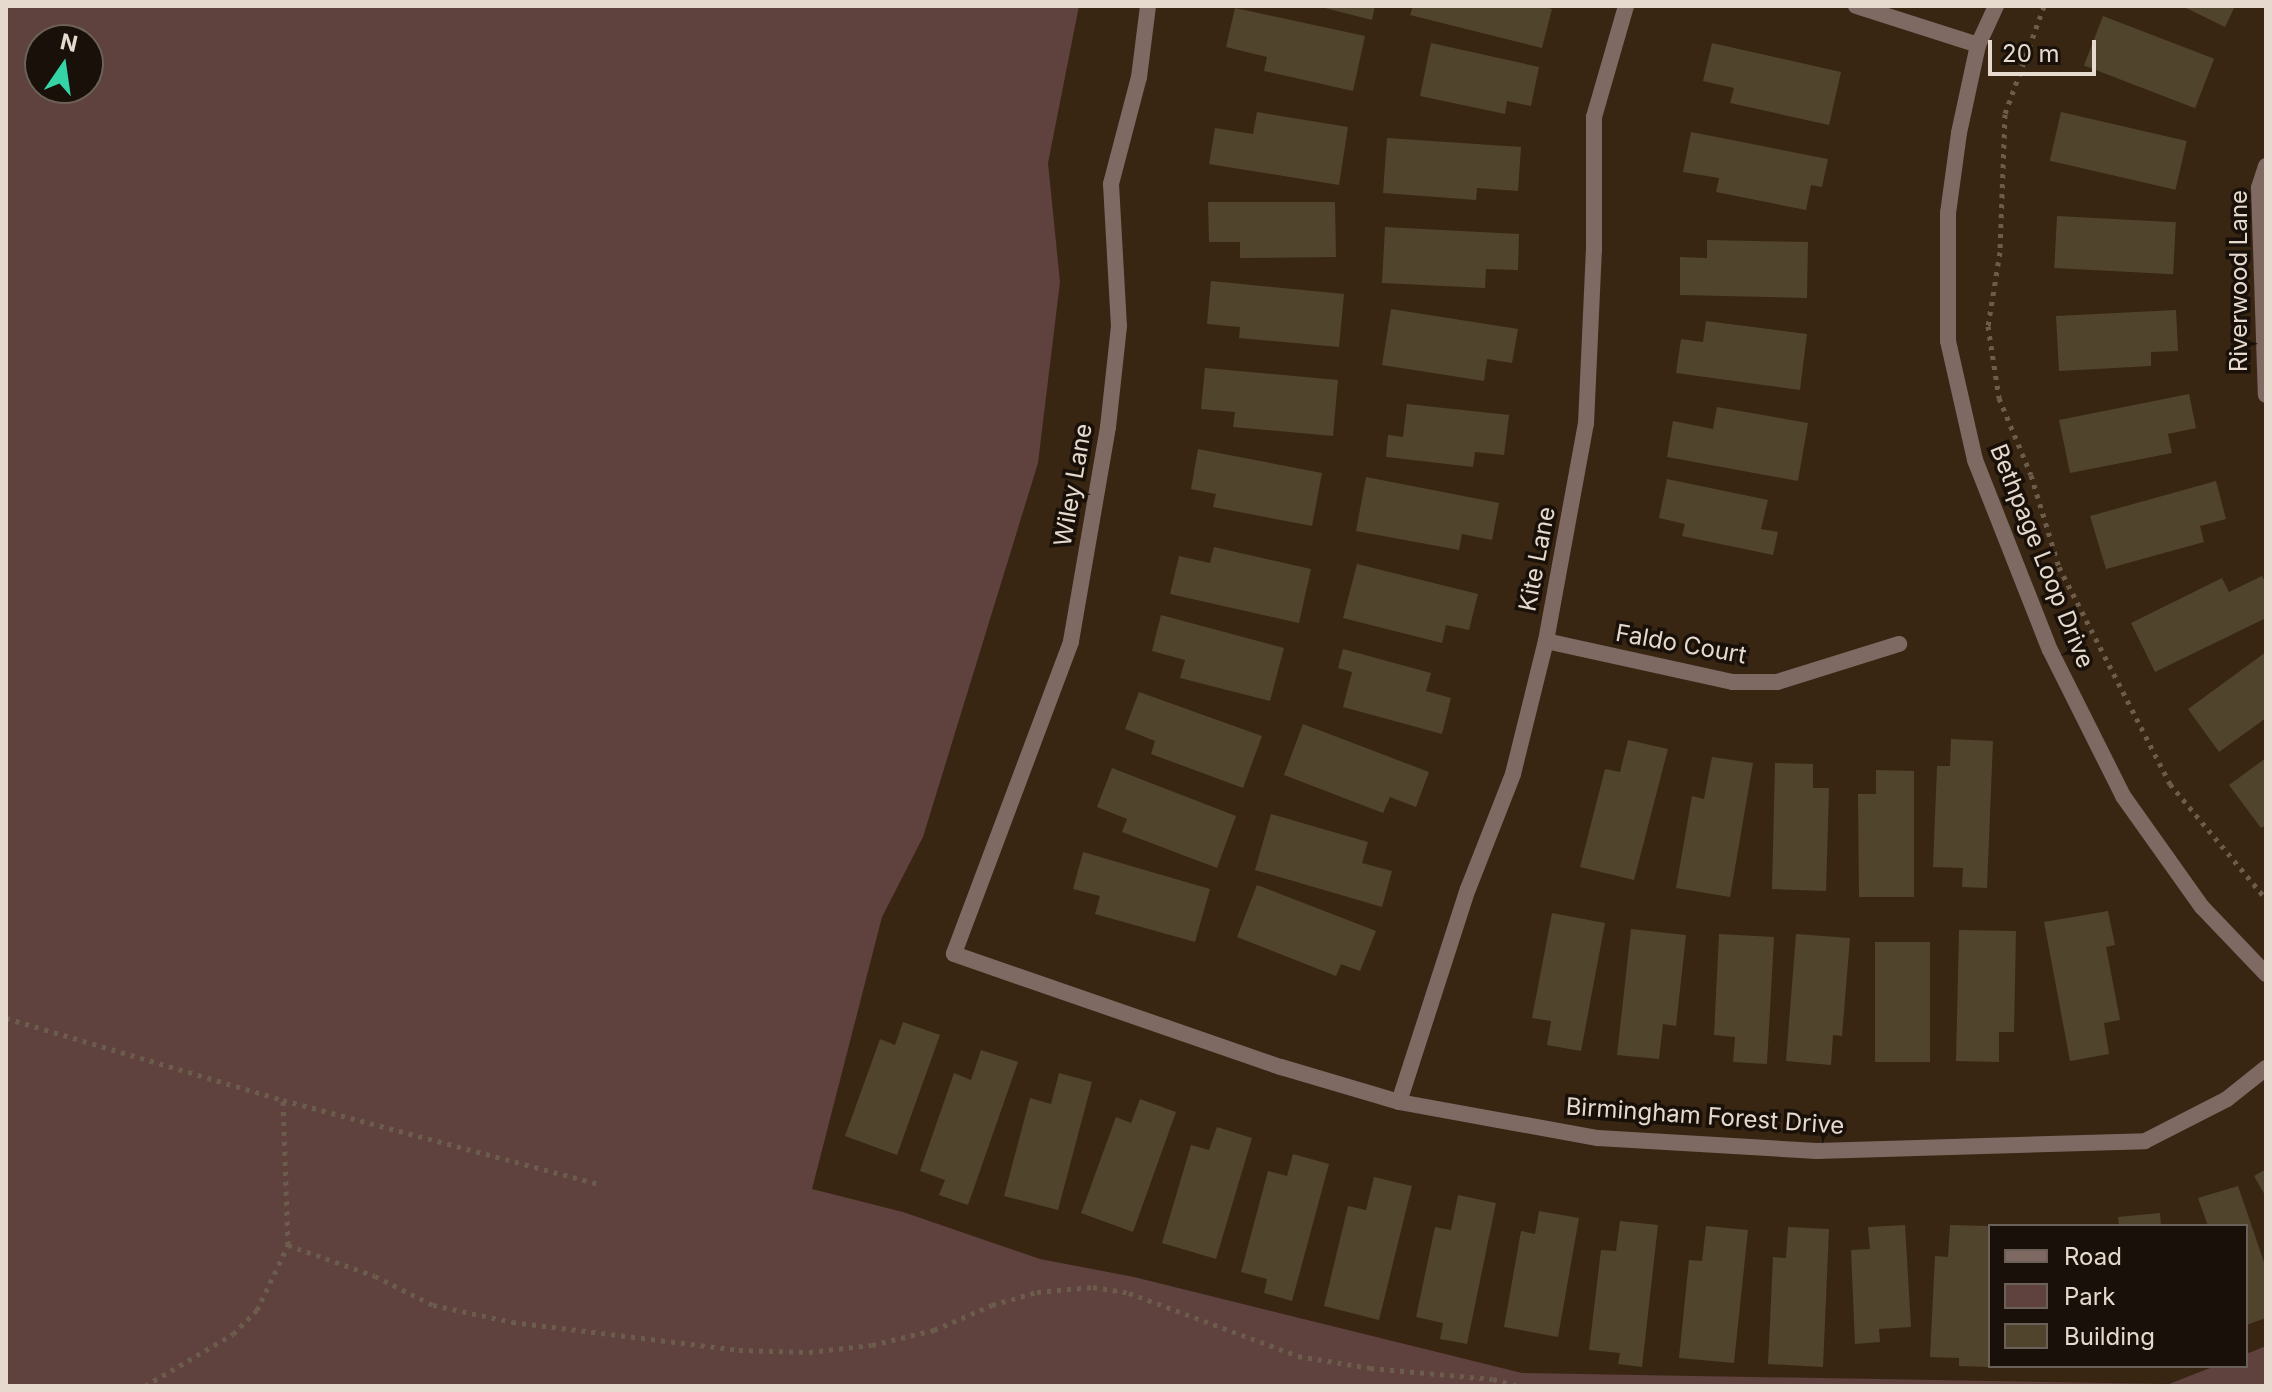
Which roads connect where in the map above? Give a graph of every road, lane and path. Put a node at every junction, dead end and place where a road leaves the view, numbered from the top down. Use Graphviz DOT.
graph roads {
  1 [pos="1148,6"];
  2 [pos="1626,6"];
  3 [pos="1856,6"];
  4 [pos="1996,6"];
  5 [pos="2044,6"];
  6 [pos="1978,45"];
  7 [pos="2266,166"];
  8 [pos="2266,395"];
  9 [pos="1546,641"];
  10 [pos="1899,644"];
  11 [pos="2266,899"];
  12 [pos="954,954"];
  13 [pos="2266,974"];
  14 [pos="6,1018"];
  15 [pos="2266,1068"];
  16 [pos="283,1100"];
  17 [pos="1399,1102"];
  18 [pos="602,1185"];
  19 [pos="288,1245"];
  20 [pos="145,1386"];
  21 [pos="1517,1386"];
  1 -- 12 [label="street, Wiley Lane"];
  2 -- 9 [label="street, Kite Lane"];
  3 -- 6 [label="street"];
  4 -- 6 [label="street, Bethpage Loop Drive"];
  5 -- 11 [label="path"];
  6 -- 13 [label="street, Bethpage Loop Drive"];
  7 -- 8 [label="street, Riverwood Lane"];
  9 -- 10 [label="street, Faldo Court"];
  9 -- 17 [label="street, Kite Lane"];
  12 -- 17 [label="street, Birmingham Forest Drive"];
  14 -- 16 [label="path"];
  15 -- 17 [label="street, Birmingham Forest Drive"];
  16 -- 18 [label="path"];
  16 -- 19 [label="path"];
  19 -- 20 [label="path"];
  19 -- 21 [label="path"];
}
